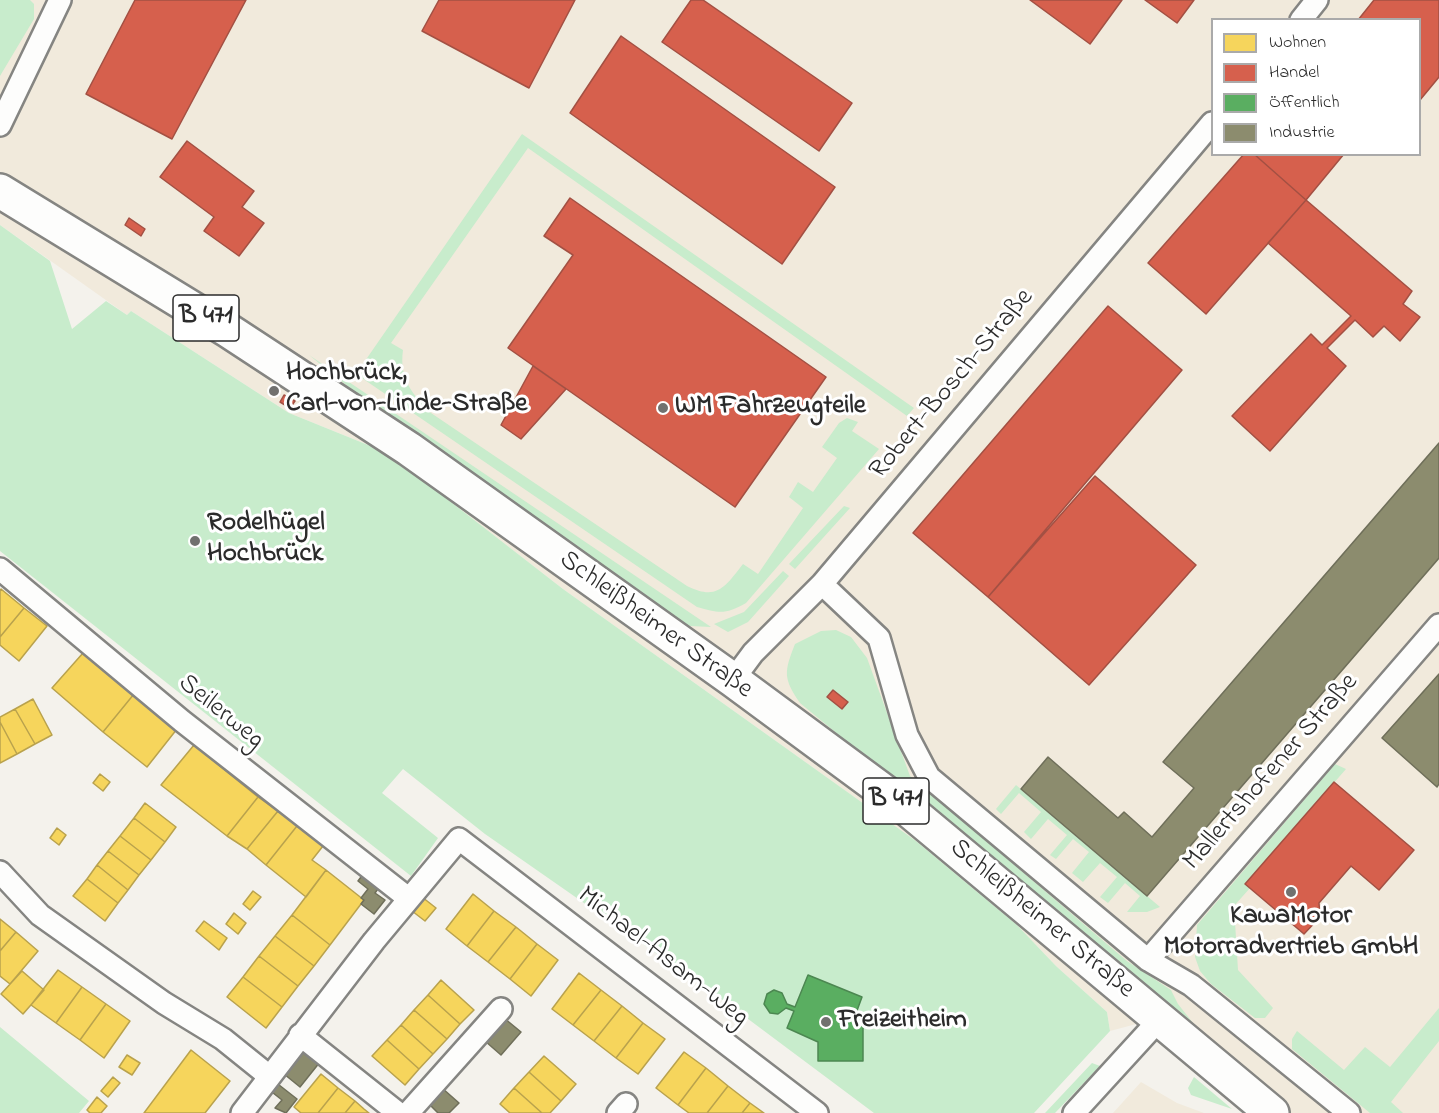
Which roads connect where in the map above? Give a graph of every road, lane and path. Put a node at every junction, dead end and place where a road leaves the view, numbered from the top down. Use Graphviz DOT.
graph roads {
  1 [pos="60,0"];
  2 [pos="1317,0"];
  3 [pos="1303,18"];
  4 [pos="1211,124"];
  5 [pos="0,125"];
  6 [pos="0,191"];
  7 [pos="0,569"];
  8 [pos="822,584"];
  9 [pos="1439,625"];
  10 [pos="732,680"];
  11 [pos="0,873"];
  12 [pos="408,898"];
  13 [pos="1148,960"];
  14 [pos="501,1009"];
  15 [pos="1160,1019"];
  16 [pos="300,1035"];
  17 [pos="269,1076"];
  18 [pos="242,1113"];
  19 [pos="398,1113"];
  20 [pos="408,1113"];
  21 [pos="817,1113"];
  22 [pos="1074,1113"];
  23 [pos="1272,1113"];
  24 [pos="1349,1113"];
  1 -- 5 [label="street"];
  2 -- 3 [label="street"];
  4 -- 8 [label="street, Robert-Bosch-Straße"];
  6 -- 10 [label="main road, Schleißheimer Straße / B 471"];
  7 -- 12 [label="street, Seilerweg"];
  8 -- 10 [label="street, Robert-Bosch-Straße"];
  8 -- 13 [label="street, Schleißheimer Straße"];
  9 -- 13 [label="street, Mallertshofener Straße"];
  10 -- 15 [label="main road, Schleißheimer Straße / B 471"];
  11 -- 17 [label="street"];
  12 -- 16 [label="street"];
  12 -- 21 [label="street, Michael-Asam-Weg"];
  13 -- 24 [label="street, Schleißheimer Straße"];
  14 -- 20 [label="street"];
  15 -- 22 [label="street"];
  15 -- 23 [label="main road, Schleißheimer Straße / B 471"];
  16 -- 17 [label="street"];
  16 -- 19 [label="street"];
  17 -- 18 [label="street"];
}
